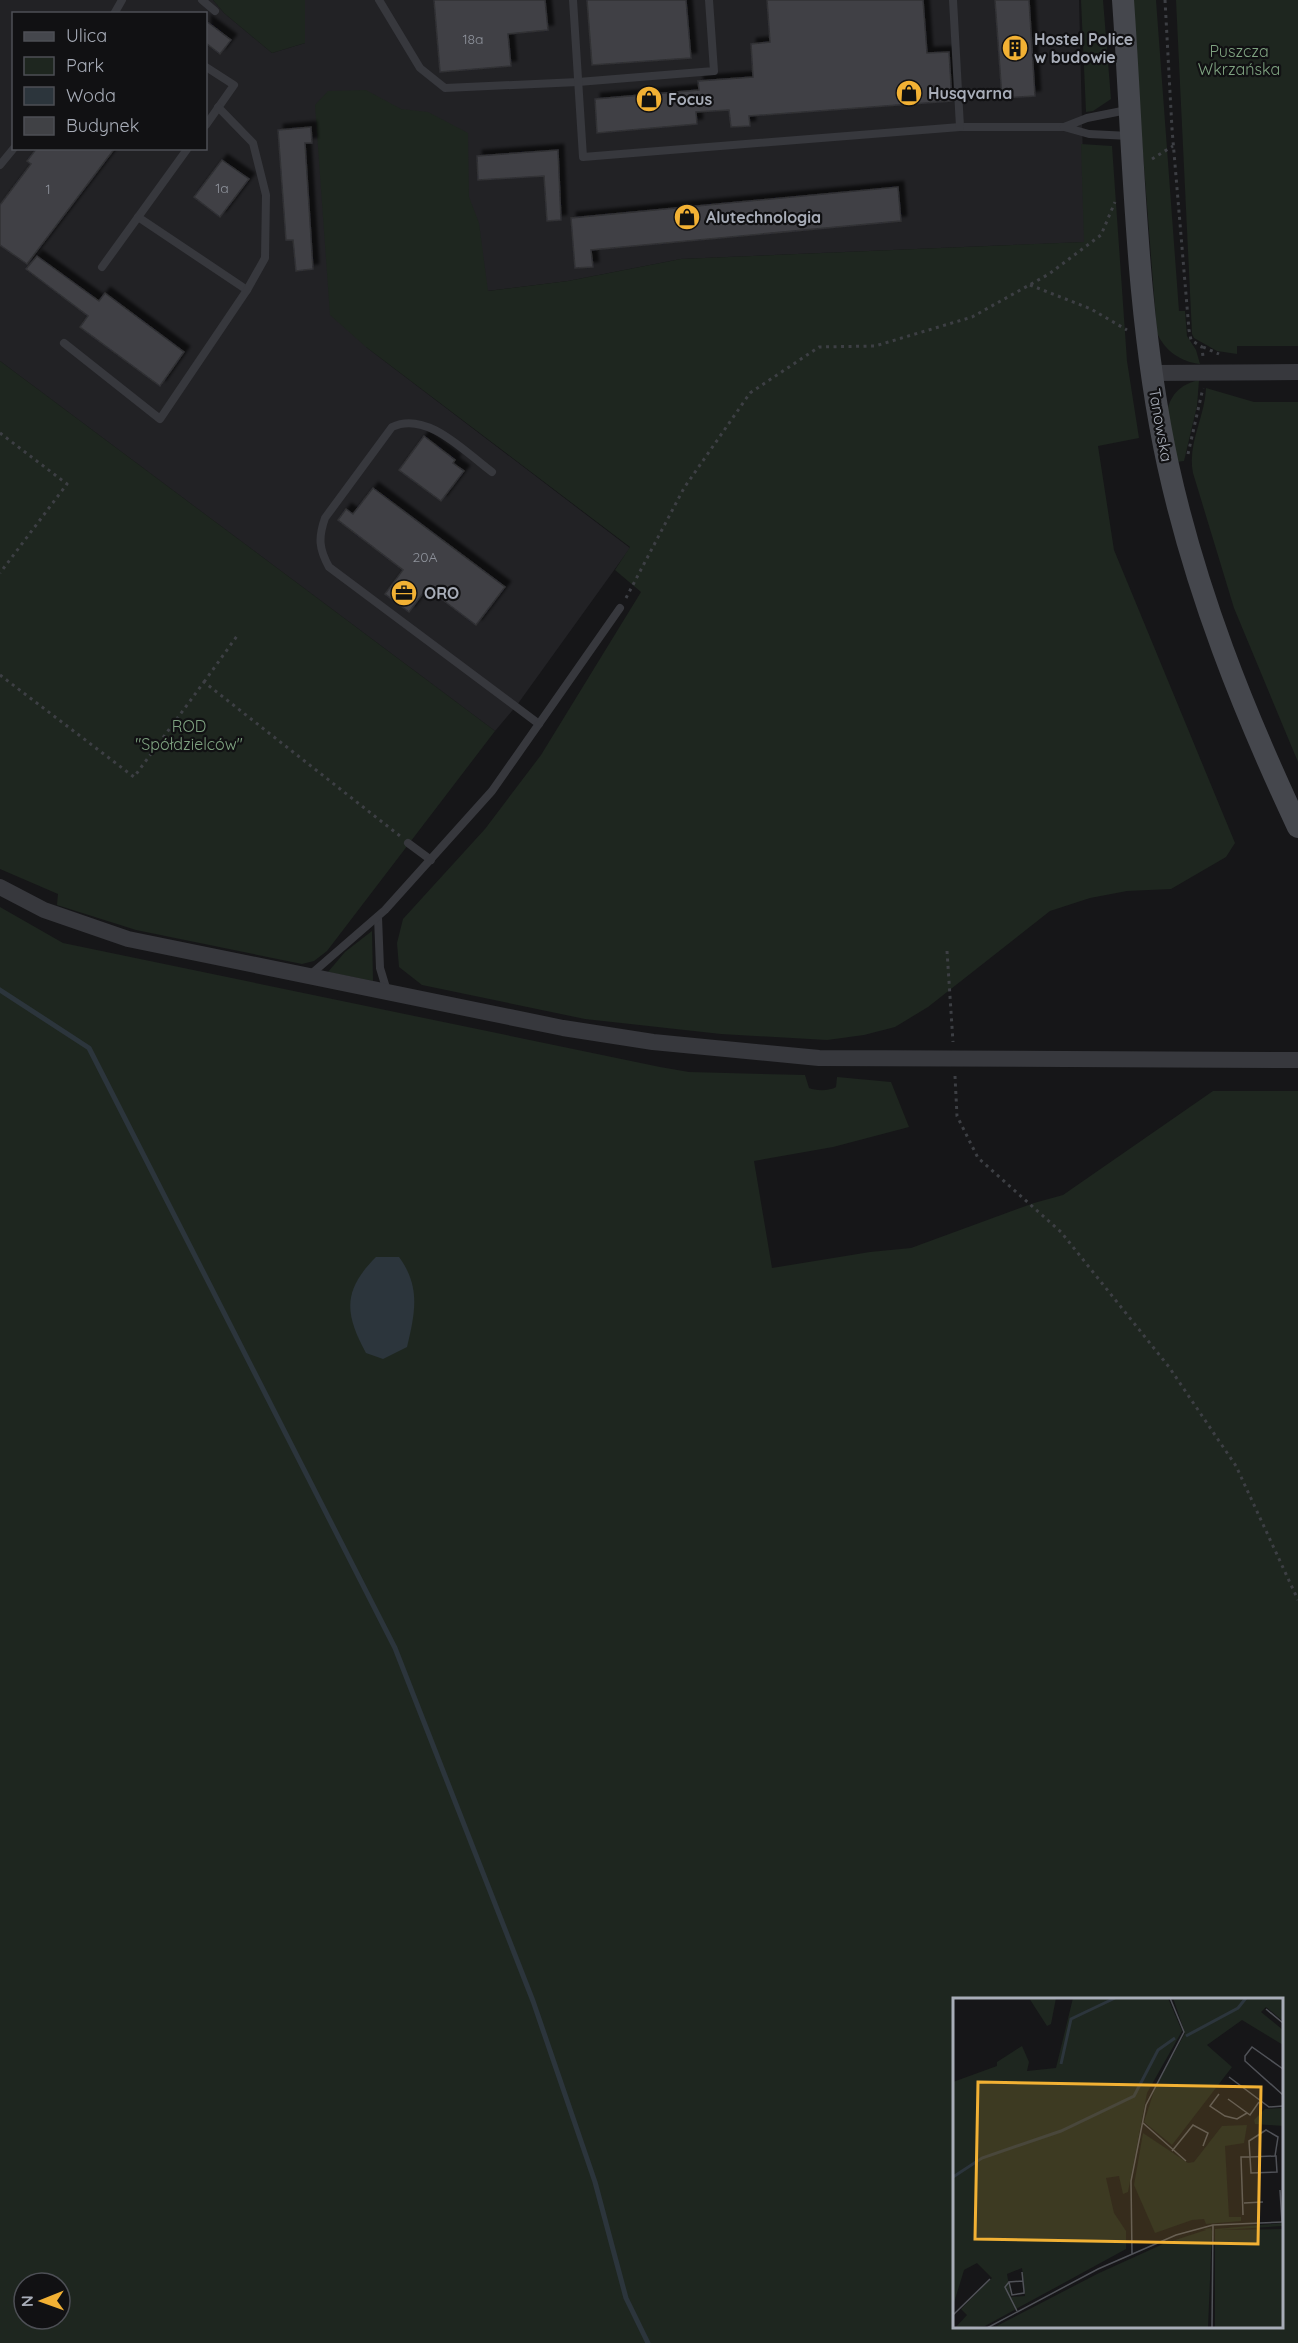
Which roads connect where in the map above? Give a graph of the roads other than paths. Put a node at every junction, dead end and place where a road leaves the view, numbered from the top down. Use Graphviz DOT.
graph roads {
  1 [pos="122,0"];
  2 [pos="202,0"];
  3 [pos="379,0"];
  4 [pos="573,0"];
  5 [pos="709,0"];
  6 [pos="952,0"];
  7 [pos="1123,0"];
  8 [pos="215,11"];
  9 [pos="118,12"];
  10 [pos="207,68"];
  11 [pos="578,82"];
  12 [pos="218,107"];
  13 [pos="1131,110"];
  14 [pos="207,123"];
  15 [pos="960,127"];
  16 [pos="1064,127"];
  17 [pos="1132,136"];
  18 [pos="12,150"];
  19 [pos="187,150"];
  20 [pos="0,165"];
  21 [pos="138,217"];
  22 [pos="102,267"];
  23 [pos="247,290"];
  24 [pos="64,343"];
  25 [pos="1298,372"];
  26 [pos="1152,373"];
  27 [pos="492,472"];
  28 [pos="620,608"];
  29 [pos="539,724"];
  30 [pos="1298,827"];
  31 [pos="408,843"];
  32 [pos="430,860"];
  33 [pos="0,887"];
  34 [pos="378,917"];
  35 [pos="310,975"];
  36 [pos="387,991"];
  37 [pos="1298,1060"];
  1 -- 9 [label="lane"];
  2 -- 8 [label="lane"];
  3 -- 11 [label="lane"];
  4 -- 11 [label="lane"];
  5 -- 11 [label="lane"];
  6 -- 15 [label="lane"];
  7 -- 13 [label="main road, Tanowska"];
  10 -- 12 [label="lane"];
  11 -- 15 [label="lane"];
  12 -- 14 [label="lane"];
  12 -- 23 [label="lane"];
  13 -- 16 [label="lane"];
  13 -- 17 [label="main road, Tanowska"];
  15 -- 16 [label="lane"];
  16 -- 17 [label="lane"];
  17 -- 26 [label="main road, Tanowska"];
  18 -- 20 [label="lane"];
  19 -- 21 [label="lane"];
  21 -- 22 [label="lane"];
  21 -- 23 [label="lane"];
  23 -- 24 [label="lane"];
  25 -- 26 [label="street"];
  26 -- 30 [label="main road, Tanowska"];
  27 -- 29 [label="lane"];
  28 -- 29 [label="lane"];
  29 -- 32 [label="lane"];
  31 -- 32 [label="lane"];
  32 -- 34 [label="lane"];
  33 -- 35 [label="street"];
  34 -- 35 [label="lane"];
  34 -- 36 [label="lane"];
  35 -- 36 [label="street"];
  36 -- 37 [label="street"];
}
